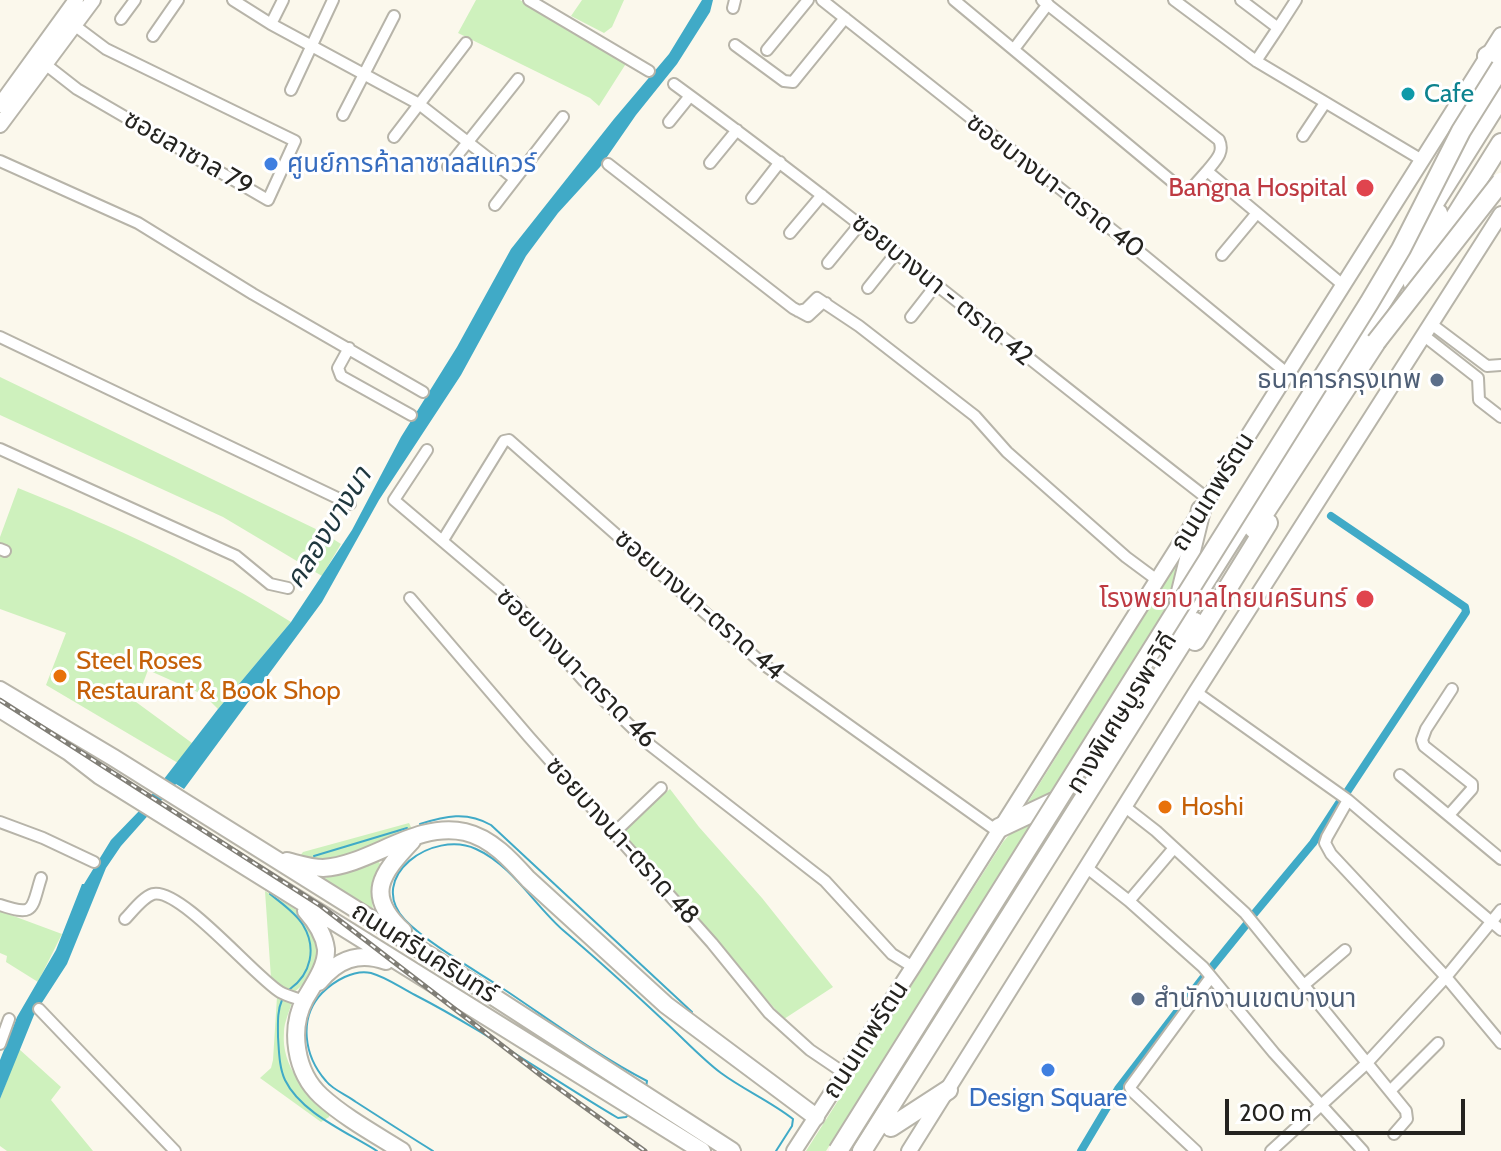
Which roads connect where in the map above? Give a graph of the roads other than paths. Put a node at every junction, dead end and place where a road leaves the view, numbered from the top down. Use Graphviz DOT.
graph roads {
  1 [pos="76,0"];
  2 [pos="83,0"];
  3 [pos="93,0"];
  4 [pos="135,0"];
  5 [pos="178,0"];
  6 [pos="233,0"];
  7 [pos="283,0"];
  8 [pos="333,0"];
  9 [pos="529,0"];
  10 [pos="808,0"];
  11 [pos="822,0"];
  12 [pos="954,0"];
  13 [pos="1174,0"];
  14 [pos="1241,0"];
  15 [pos="1296,0"];
  16 [pos="1045,2"];
  17 [pos="394,16"];
  18 [pos="845,18"];
  19 [pos="121,19"];
  20 [pos="271,24"];
  21 [pos="74,25"];
  22 [pos="1278,28"];
  23 [pos="1501,35"];
  24 [pos="153,36"];
  25 [pos="466,43"];
  26 [pos="735,45"];
  27 [pos="311,46"];
  28 [pos="1014,49"];
  29 [pos="767,50"];
  30 [pos="1496,57"];
  31 [pos="40,60"];
  32 [pos="1256,61"];
  33 [pos="649,71"];
  34 [pos="364,73"];
  35 [pos="518,79"];
  36 [pos="674,84"];
  37 [pos="291,90"];
  38 [pos="690,96"];
  39 [pos="1501,97"];
  40 [pos="1325,103"];
  41 [pos="419,104"];
  42 [pos="1501,113"];
  43 [pos="343,115"];
  44 [pos="2,116"];
  45 [pos="563,117"];
  46 [pos="669,122"];
  47 [pos="737,130"];
  48 [pos="1303,136"];
  49 [pos="394,137"];
  50 [pos="468,142"];
  51 [pos="1501,143"];
  52 [pos="1422,160"];
  53 [pos="0,161"];
  54 [pos="1501,161"];
  55 [pos="780,162"];
  56 [pos="710,163"];
  57 [pos="608,164"];
  58 [pos="448,167"];
  59 [pos="1207,171"];
  60 [pos="515,179"];
  61 [pos="1501,182"];
  62 [pos="822,195"];
  63 [pos="752,198"];
  64 [pos="495,205"];
  65 [pos="1257,213"];
  66 [pos="1501,214"];
  67 [pos="860,224"];
  68 [pos="790,233"];
  69 [pos="896,253"];
  70 [pos="1222,255"];
  71 [pos="828,263"];
  72 [pos="936,285"];
  73 [pos="1343,285"];
  74 [pos="868,288"];
  75 [pos="911,317"];
  76 [pos="1426,329"];
  77 [pos="0,337"];
  78 [pos="1376,342"];
  79 [pos="349,348"];
  80 [pos="1473,356"];
  81 [pos="1501,365"];
  82 [pos="1464,368"];
  83 [pos="1288,374"];
  84 [pos="423,392"];
  85 [pos="411,415"];
  86 [pos="1501,417"];
  87 [pos="0,449"];
  88 [pos="427,450"];
  89 [pos="350,504"];
  90 [pos="1204,504"];
  91 [pos="443,540"];
  92 [pos="1157,580"];
  93 [pos="288,588"];
  94 [pos="410,598"];
  95 [pos="1176,611"];
  96 [pos="0,677"];
  97 [pos="1452,689"];
  98 [pos="0,690"];
  99 [pos="1196,692"];
  100 [pos="0,709"];
  101 [pos="0,719"];
  102 [pos="114,758"];
  103 [pos="1400,775"];
  104 [pos="100,776"];
  105 [pos="661,788"];
  106 [pos="1348,800"];
  107 [pos="1054,802"];
  108 [pos="1124,806"];
  109 [pos="1449,815"];
  110 [pos="0,822"];
  111 [pos="998,830"];
  112 [pos="615,832"];
  113 [pos="415,837"];
  114 [pos="1174,848"];
  115 [pos="269,855"];
  116 [pos="1501,859"];
  117 [pos="94,862"];
  118 [pos="1086,867"];
  119 [pos="41,878"];
  120 [pos="297,900"];
  121 [pos="1129,901"];
  122 [pos="0,905"];
  123 [pos="1501,910"];
  124 [pos="125,919"];
  125 [pos="1491,921"];
  126 [pos="1501,930"];
  127 [pos="1345,950"];
  128 [pos="432,957"];
  129 [pos="913,967"];
  130 [pos="411,970"];
  131 [pos="1211,977"];
  132 [pos="1446,977"];
  133 [pos="1304,985"];
  134 [pos="306,998"];
  135 [pos="39,1009"];
  136 [pos="9,1019"];
  137 [pos="1438,1043"];
  138 [pos="1501,1043"];
  139 [pos="0,1044"];
  140 [pos="1366,1064"];
  141 [pos="844,1073"];
  142 [pos="948,1090"];
  143 [pos="1390,1091"];
  144 [pos="635,1098"];
  145 [pos="1322,1106"];
  146 [pos="816,1117"];
  147 [pos="891,1127"];
  148 [pos="1394,1134"];
  149 [pos="1276,1149"];
  150 [pos="175,1151"];
  151 [pos="402,1151"];
  152 [pos="702,1151"];
  153 [pos="732,1151"];
  154 [pos="794,1151"];
  155 [pos="831,1151"];
  156 [pos="838,1151"];
  157 [pos="847,1151"];
  158 [pos="862,1151"];
  159 [pos="875,1151"];
  160 [pos="909,1151"];
  161 [pos="1196,1151"];
  162 [pos="1363,1151"];
  1 -- 31 [label="main road"];
  2 -- 31 [label="main road"];
  3 -- 21 [label="main road"];
  4 -- 19 [label="street"];
  5 -- 24 [label="street"];
  6 -- 20 [label="street"];
  7 -- 20 [label="street"];
  8 -- 27 [label="street"];
  9 -- 33 [label="street"];
  10 -- 29 [label="street"];
  11 -- 18 [label="street, ซอยบางนา-ตราด 40"];
  12 -- 28 [label="street"];
  13 -- 32 [label="street"];
  14 -- 22 [label="street"];
  15 -- 22 [label="street"];
  16 -- 28 [label="street"];
  16 -- 59 [label="street"];
  17 -- 34 [label="street"];
  18 -- 26 [label="street"];
  18 -- 83 [label="street, ซอยบางนา-ตราด 40"];
  20 -- 27 [label="street"];
  21 -- 31 [label="main road"];
  21 -- 31 [label="street, ซอยลาซาล 79"];
  22 -- 32 [label="street"];
  23 -- 30 [label="main road, ถนนเทพรัตน"];
  25 -- 41 [label="street"];
  27 -- 34 [label="street"];
  27 -- 37 [label="street"];
  28 -- 59 [label="street"];
  30 -- 52 [label="main road, ถนนเทพรัตน"];
  30 -- 156 [label="highway, bridge"];
  31 -- 44 [label="main road"];
  32 -- 40 [label="street"];
  34 -- 41 [label="street"];
  34 -- 43 [label="street"];
  35 -- 50 [label="street"];
  36 -- 38 [label="street, ซอยบางนา - ตราด 42"];
  38 -- 46 [label="street"];
  38 -- 47 [label="street, ซอยบางนา - ตราด 42"];
  39 -- 95 [label="highway, ถนนเทพรัตน"];
  40 -- 48 [label="street"];
  40 -- 52 [label="street"];
  41 -- 49 [label="street"];
  41 -- 50 [label="street"];
  42 -- 157 [label="highway, ทางพิเศษบูรพาวิถี"];
  45 -- 60 [label="street"];
  47 -- 55 [label="street, ซอยบางนา - ตราด 42"];
  47 -- 56 [label="street"];
  50 -- 58 [label="street"];
  50 -- 60 [label="street"];
  51 -- 78 [label="highway, ทางพิเศษบูรพาวิถี, bridge"];
  52 -- 73 [label="main road, ถนนเทพรัตน"];
  53 -- 79 [label="street"];
  54 -- 147 [label="highway"];
  55 -- 62 [label="street, ซอยบางนา - ตราด 42"];
  55 -- 63 [label="street"];
  57 -- 92 [label="street"];
  59 -- 65 [label="street"];
  60 -- 64 [label="street"];
  61 -- 78 [label="highway, bridge"];
  62 -- 67 [label="street, ซอยบางนา - ตราด 42"];
  62 -- 68 [label="street"];
  65 -- 70 [label="street"];
  65 -- 73 [label="street"];
  66 -- 76 [label="main road"];
  67 -- 69 [label="street, ซอยบางนา - ตราด 42"];
  67 -- 71 [label="street"];
  69 -- 72 [label="street, ซอยบางนา - ตราด 42"];
  69 -- 74 [label="street"];
  72 -- 75 [label="street"];
  72 -- 90 [label="street, ซอยบางนา - ตราด 42"];
  73 -- 83 [label="main road, ถนนเทพรัตน"];
  76 -- 80 [label="street"];
  76 -- 82 [label="street"];
  76 -- 99 [label="main road"];
  77 -- 89 [label="street"];
  78 -- 158 [label="highway, ทางพิเศษบูรพาวิถี"];
  79 -- 84 [label="street"];
  79 -- 85 [label="street"];
  80 -- 81 [label="street"];
  80 -- 82 [label="street"];
  82 -- 86 [label="street"];
  83 -- 90 [label="main road, ถนนเทพรัตน"];
  87 -- 93 [label="street"];
  88 -- 91 [label="street, ซอยบางนา-ตราด 46"];
  90 -- 92 [label="main road, ถนนเทพรัตน"];
  90 -- 95 [label="highway"];
  91 -- 111 [label="street, ซอยบางนา-ตราด 44"];
  91 -- 129 [label="street, ซอยบางนา-ตราด 46"];
  92 -- 111 [label="main road, ถนนเทพรัตน"];
  94 -- 112 [label="street, ซอยบางนา-ตราด 48"];
  95 -- 107 [label="highway, ถนนเทพรัตน"];
  96 -- 102 [label="main road, ถนนศรีนครินทร์"];
  97 -- 109 [label="street"];
  98 -- 102 [label="main road, ถนนศรีนครินทร์"];
  99 -- 106 [label="street"];
  99 -- 108 [label="main road"];
  100 -- 104 [label="main road, ถนนศรีนครินทร์"];
  101 -- 104 [label="main road, ถนนศรีนครินทร์"];
  102 -- 115 [label="main road, ถนนศรีนครินทร์"];
  103 -- 109 [label="street"];
  104 -- 120 [label="main road, ถนนศรีนครินทร์"];
  105 -- 112 [label="street"];
  106 -- 125 [label="street"];
  106 -- 132 [label="street"];
  107 -- 111 [label="highway"];
  107 -- 155 [label="highway, ถนนเทพรัตน"];
  108 -- 114 [label="street"];
  108 -- 118 [label="main road"];
  109 -- 116 [label="street"];
  110 -- 117 [label="street"];
  111 -- 129 [label="main road, ถนนเทพรัตน"];
  112 -- 141 [label="street, ซอยบางนา-ตราด 48"];
  113 -- 115 [label="main road"];
  113 -- 128 [label="main road"];
  113 -- 146 [label="main road"];
  114 -- 121 [label="street"];
  114 -- 133 [label="street"];
  115 -- 128 [label="main road, ถนนศรีนครินทร์"];
  118 -- 121 [label="street"];
  118 -- 142 [label="main road"];
  119 -- 122 [label="street"];
  120 -- 130 [label="main road, ถนนศรีนครินทร์"];
  120 -- 134 [label="main road"];
  121 -- 131 [label="street"];
  123 -- 125 [label="street"];
  124 -- 134 [label="street"];
  125 -- 126 [label="street"];
  125 -- 132 [label="street"];
  127 -- 133 [label="street"];
  128 -- 144 [label="main road, ถนนศรีนครินทร์"];
  129 -- 141 [label="main road, ถนนเทพรัตน"];
  130 -- 134 [label="main road"];
  130 -- 144 [label="main road, ถนนศรีนครินทร์"];
  131 -- 145 [label="street"];
  131 -- 161 [label="street"];
  132 -- 138 [label="street"];
  132 -- 140 [label="street"];
  133 -- 140 [label="street"];
  134 -- 151 [label="main road"];
  135 -- 150 [label="street"];
  136 -- 139 [label="street"];
  137 -- 143 [label="street"];
  140 -- 143 [label="street"];
  140 -- 145 [label="street"];
  141 -- 146 [label="main road, ถนนเทพรัตน"];
  142 -- 147 [label="highway"];
  142 -- 160 [label="main road"];
  143 -- 148 [label="street"];
  144 -- 152 [label="main road, ถนนศรีนครินทร์"];
  144 -- 153 [label="main road, ถนนศรีนครินทร์"];
  145 -- 149 [label="street"];
  145 -- 162 [label="street"];
  146 -- 154 [label="main road, ถนนเทพรัตน"];
  147 -- 159 [label="highway"];
}
